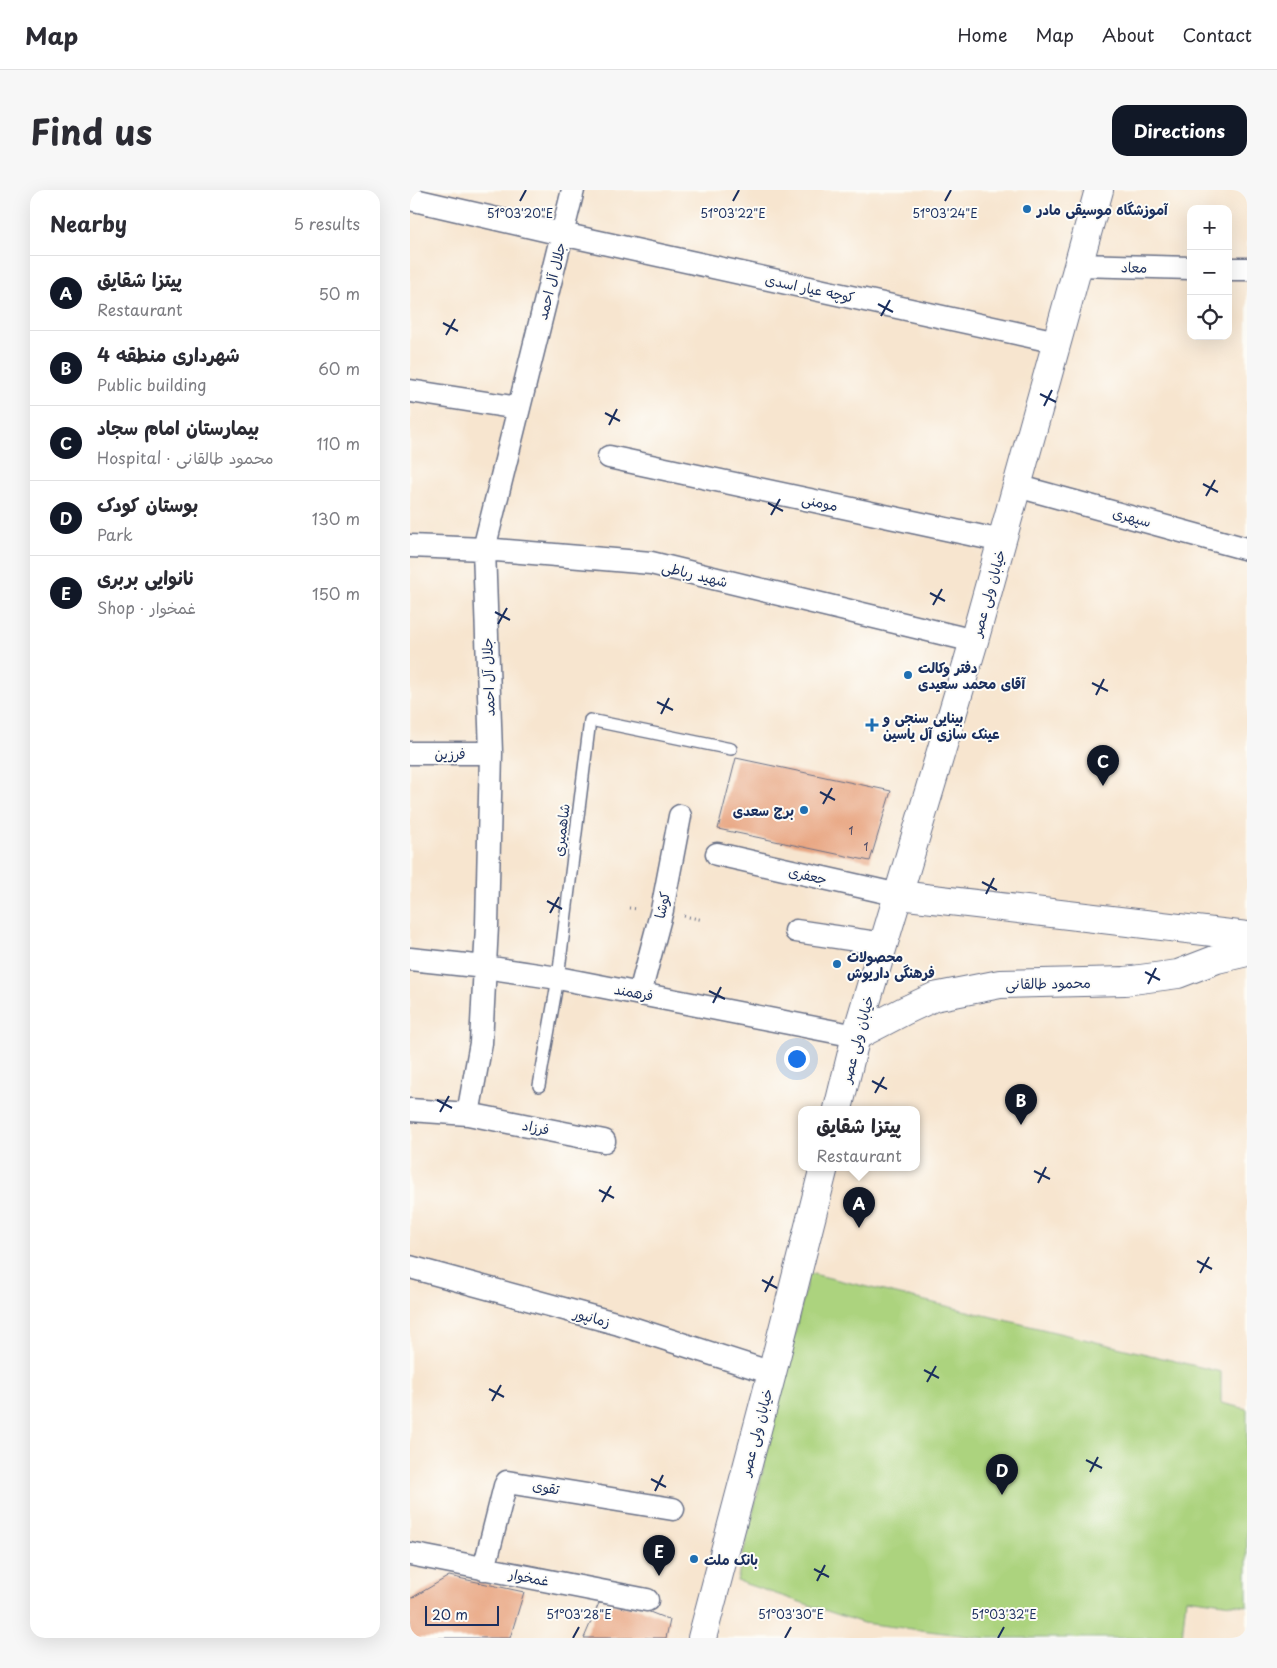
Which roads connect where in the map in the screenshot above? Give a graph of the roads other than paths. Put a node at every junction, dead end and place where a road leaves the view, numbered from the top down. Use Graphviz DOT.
graph roads {
  1 [pos="573,190"];
  2 [pos="1099,190"];
  3 [pos="410,199"];
  4 [pos="562,234"];
  5 [pos="1078,265"];
  6 [pos="1187,268"];
  7 [pos="1232,269"];
  8 [pos="1247,269"];
  9 [pos="1057,342"];
  10 [pos="410,391"];
  11 [pos="519,408"];
  12 [pos="608,457"];
  13 [pos="1018,486"];
  14 [pos="1002,541"];
  15 [pos="410,546"];
  16 [pos="1247,549"];
  17 [pos="484,550"];
  18 [pos="974,641"];
  19 [pos="732,749"];
  20 [pos="410,753"];
  21 [pos="491,753"];
  22 [pos="680,816"];
  23 [pos="717,854"];
  24 [pos="898,895"];
  25 [pos="796,931"];
  26 [pos="1247,936"];
  27 [pos="884,944"];
  28 [pos="1247,952"];
  29 [pos="410,959"];
  30 [pos="485,967"];
  31 [pos="558,978"];
  32 [pos="640,994"];
  33 [pos="856,1036"];
  34 [pos="539,1086"];
  35 [pos="839,1106"];
  36 [pos="410,1110"];
  37 [pos="468,1114"];
  38 [pos="604,1141"];
  39 [pos="823,1171"];
  40 [pos="410,1267"];
  41 [pos="772,1373"];
  42 [pos="673,1509"];
  43 [pos="410,1554"];
  44 [pos="484,1569"];
  45 [pos="647,1600"];
  46 [pos="702,1638"];
  1 -- 4 [label="street, جلال آل احمد"];
  2 -- 5 [label="main road, خیابان ولی عصر"];
  3 -- 4 [label="street, کوچه عیار اسدی"];
  4 -- 9 [label="street, کوچه عیار اسدی"];
  4 -- 11 [label="street, جلال آل احمد"];
  5 -- 6 [label="street, معاد"];
  5 -- 9 [label="main road, خیابان ولی عصر"];
  7 -- 8 [label="street"];
  9 -- 13 [label="main road, خیابان ولی عصر"];
  10 -- 11 [label="street"];
  11 -- 17 [label="street, جلال آل احمد"];
  12 -- 14 [label="street, مومنی"];
  13 -- 14 [label="main road, خیابان ولی عصر"];
  13 -- 16 [label="street, سپهری"];
  14 -- 18 [label="main road, خیابان ولی عصر"];
  15 -- 17 [label="street, شهید رباطی"];
  17 -- 18 [label="street, شهید رباطی"];
  17 -- 21 [label="street, جلال آل احمد"];
  18 -- 24 [label="main road, خیابان ولی عصر"];
  19 -- 31 [label="lane, شاهمیری"];
  20 -- 21 [label="street, فرزین"];
  21 -- 30 [label="street, جلال آل احمد"];
  22 -- 32 [label="street, کوشا"];
  23 -- 24 [label="street, جعفری"];
  24 -- 26 [label="main road"];
  24 -- 27 [label="main road, خیابان ولی عصر"];
  25 -- 27 [label="street"];
  27 -- 33 [label="main road, خیابان ولی عصر"];
  28 -- 33 [label="main road, محمود طالقانی"];
  29 -- 30 [label="street, فرهمند"];
  30 -- 31 [label="street, فرهمند"];
  30 -- 37 [label="street, جلال آل احمد"];
  31 -- 32 [label="street, فرهمند"];
  31 -- 34 [label="lane, شاهمیری"];
  32 -- 33 [label="street, فرهمند"];
  33 -- 35 [label="main road, خیابان ولی عصر"];
  36 -- 37 [label="street, فرزاد"];
  37 -- 38 [label="street, فرزاد"];
  39 -- 41 [label="main road, خیابان ولی عصر"];
  40 -- 41 [label="street, زمانپور"];
  41 -- 46 [label="main road, خیابان ولی عصر"];
  42 -- 44 [label="street, تقوی"];
  43 -- 44 [label="street, غمخوار"];
  44 -- 45 [label="street, غمخوار"];
}
